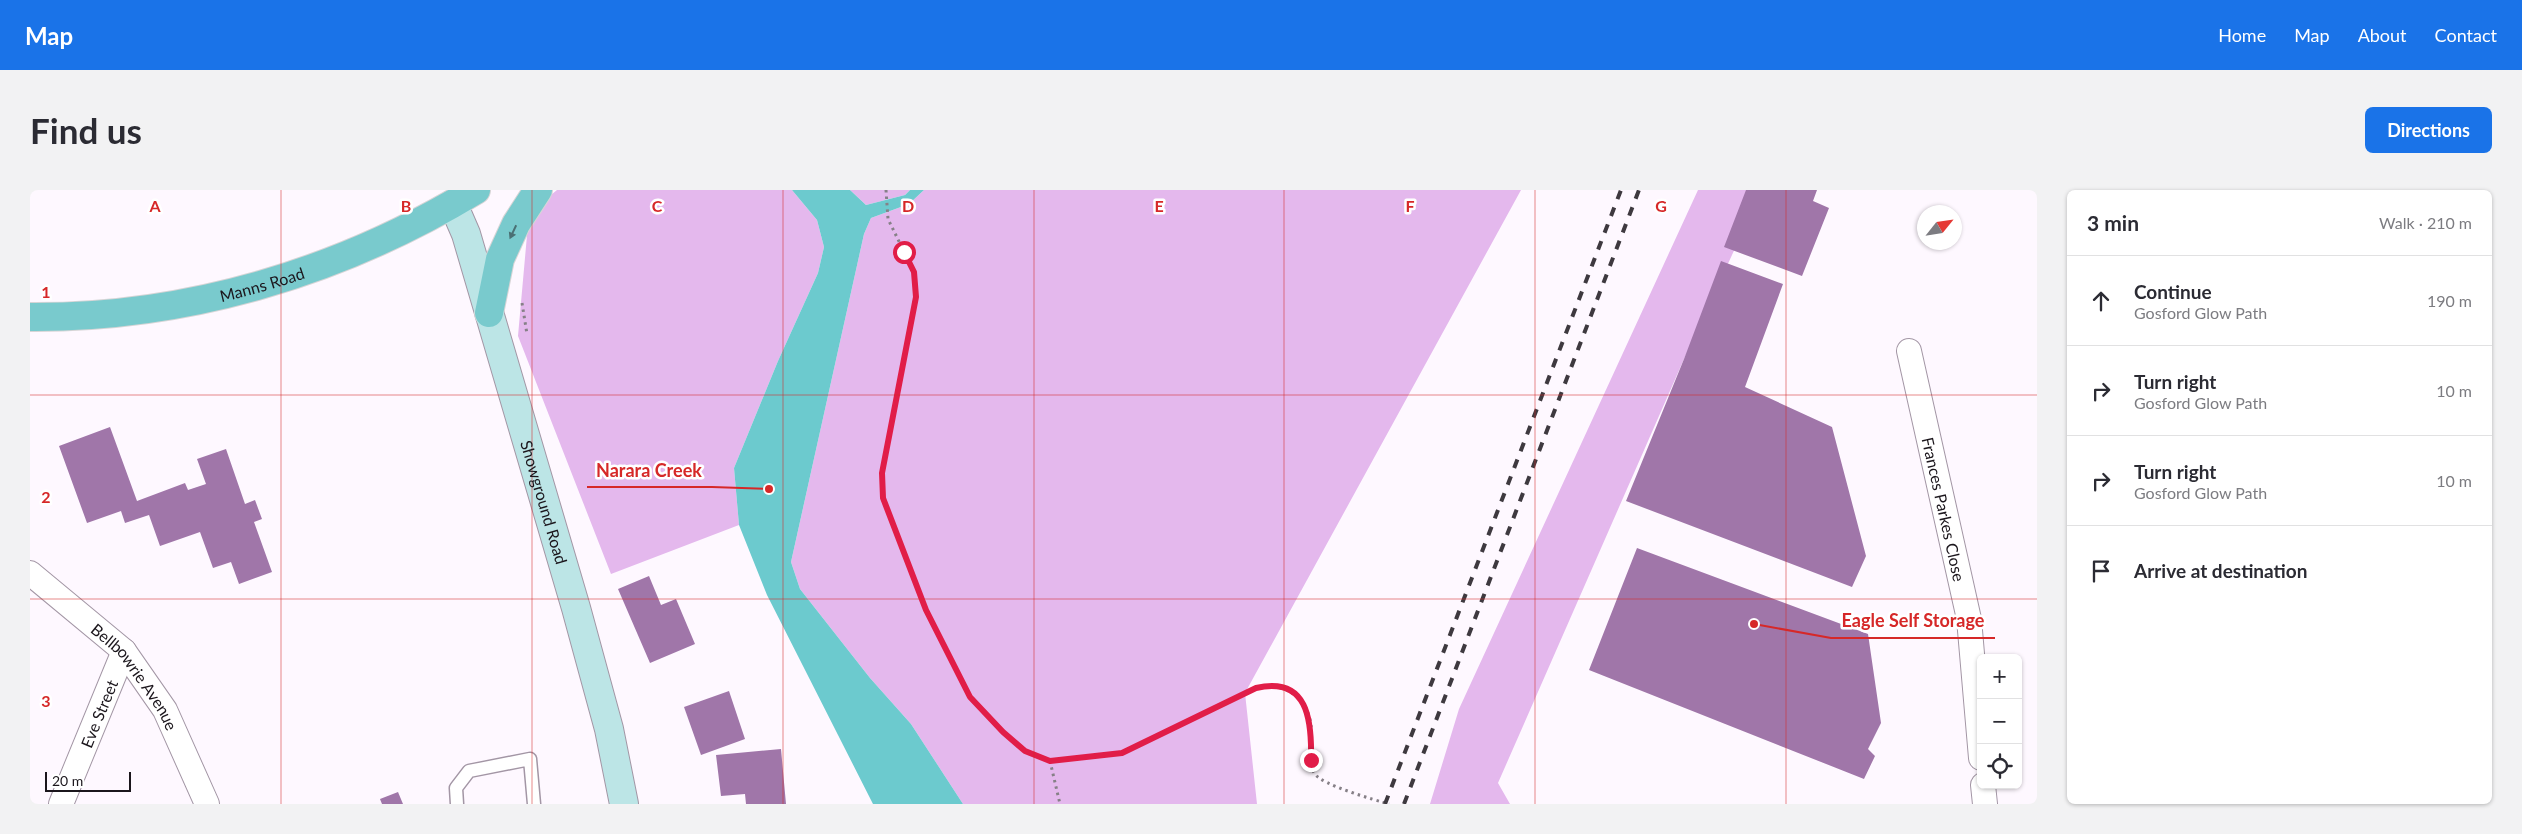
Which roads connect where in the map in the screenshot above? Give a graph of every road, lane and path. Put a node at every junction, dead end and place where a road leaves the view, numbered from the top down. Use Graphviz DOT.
graph roads {
  1 [pos="538,190"];
  2 [pos="886,190"];
  3 [pos="465,197"];
  4 [pos="489,314"];
  5 [pos="30,317"];
  6 [pos="1909,352"];
  7 [pos="30,573"];
  8 [pos="124,652"];
  9 [pos="1980,744"];
  10 [pos="1050,761"];
  11 [pos="1983,789"];
  12 [pos="61,804"];
  13 [pos="207,804"];
  14 [pos="457,804"];
  15 [pos="534,804"];
  16 [pos="624,804"];
  17 [pos="1060,804"];
  18 [pos="1389,804"];
  19 [pos="1985,804"];
  1 -- 4 [label="main road, one-way"];
  2 -- 10 [label="path"];
  3 -- 4 [label="street, Showground Road"];
  3 -- 5 [label="main road, Manns Road"];
  4 -- 16 [label="street, Showground Road"];
  6 -- 9 [label="street, Frances Parkes Close"];
  7 -- 8 [label="street, Bellbowrie Avenue"];
  8 -- 12 [label="street, Eve Street"];
  8 -- 13 [label="street, Bellbowrie Avenue"];
  10 -- 17 [label="path"];
  10 -- 18 [label="path"];
  11 -- 19 [label="street"];
  14 -- 15 [label="lane"];
}
